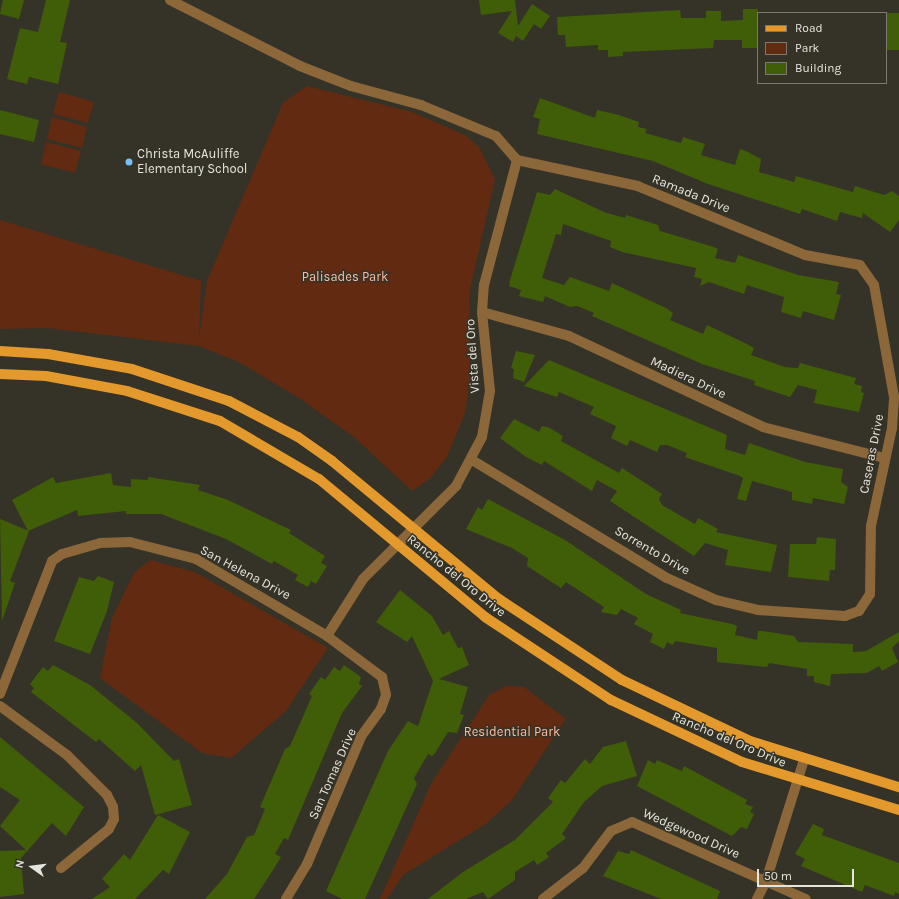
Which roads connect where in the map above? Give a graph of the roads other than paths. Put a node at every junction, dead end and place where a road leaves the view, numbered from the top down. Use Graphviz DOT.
graph roads {
  1 [pos="170,0"];
  2 [pos="517,160"];
  3 [pos="851,263"];
  4 [pos="482,312"];
  5 [pos="0,351"];
  6 [pos="0,374"];
  7 [pos="885,458"];
  8 [pos="472,460"];
  9 [pos="412,528"];
  10 [pos="397,544"];
  11 [pos="835,615"];
  12 [pos="327,636"];
  13 [pos="0,694"];
  14 [pos="0,706"];
  15 [pos="804,760"];
  16 [pos="797,782"];
  17 [pos="899,787"];
  18 [pos="899,810"];
  19 [pos="61,868"];
  20 [pos="766,881"];
  21 [pos="286,899"];
  22 [pos="543,899"];
  23 [pos="757,899"];
  24 [pos="806,899"];
  1 -- 2 [label="street"];
  2 -- 3 [label="street, Ramada Drive"];
  2 -- 4 [label="street, Vista del Oro"];
  3 -- 7 [label="street, Caseras Drive"];
  4 -- 7 [label="street, Madiera Drive"];
  4 -- 8 [label="street, Vista del Oro"];
  5 -- 9 [label="main road, Rancho del Oro Drive"];
  6 -- 10 [label="main road, Rancho del Oro Drive"];
  7 -- 11 [label="street, Caseras Drive"];
  8 -- 9 [label="street, Vista del Oro"];
  8 -- 11 [label="street, Sorrento Drive"];
  9 -- 10 [label="street, Vista del Oro"];
  9 -- 15 [label="main road, Rancho del Oro Drive"];
  10 -- 12 [label="street, Vista del Oro"];
  10 -- 16 [label="main road, Rancho del Oro Drive"];
  12 -- 13 [label="street, San Helena Drive"];
  12 -- 21 [label="street, San Tomas Drive"];
  14 -- 19 [label="street"];
  15 -- 16 [label="street"];
  15 -- 17 [label="main road, Rancho del Oro Drive"];
  16 -- 18 [label="main road, Rancho del Oro Drive"];
  16 -- 20 [label="street"];
  20 -- 22 [label="street, Wedgewood Drive"];
  20 -- 23 [label="street"];
  20 -- 24 [label="street, Wedgewood Drive"];
}
